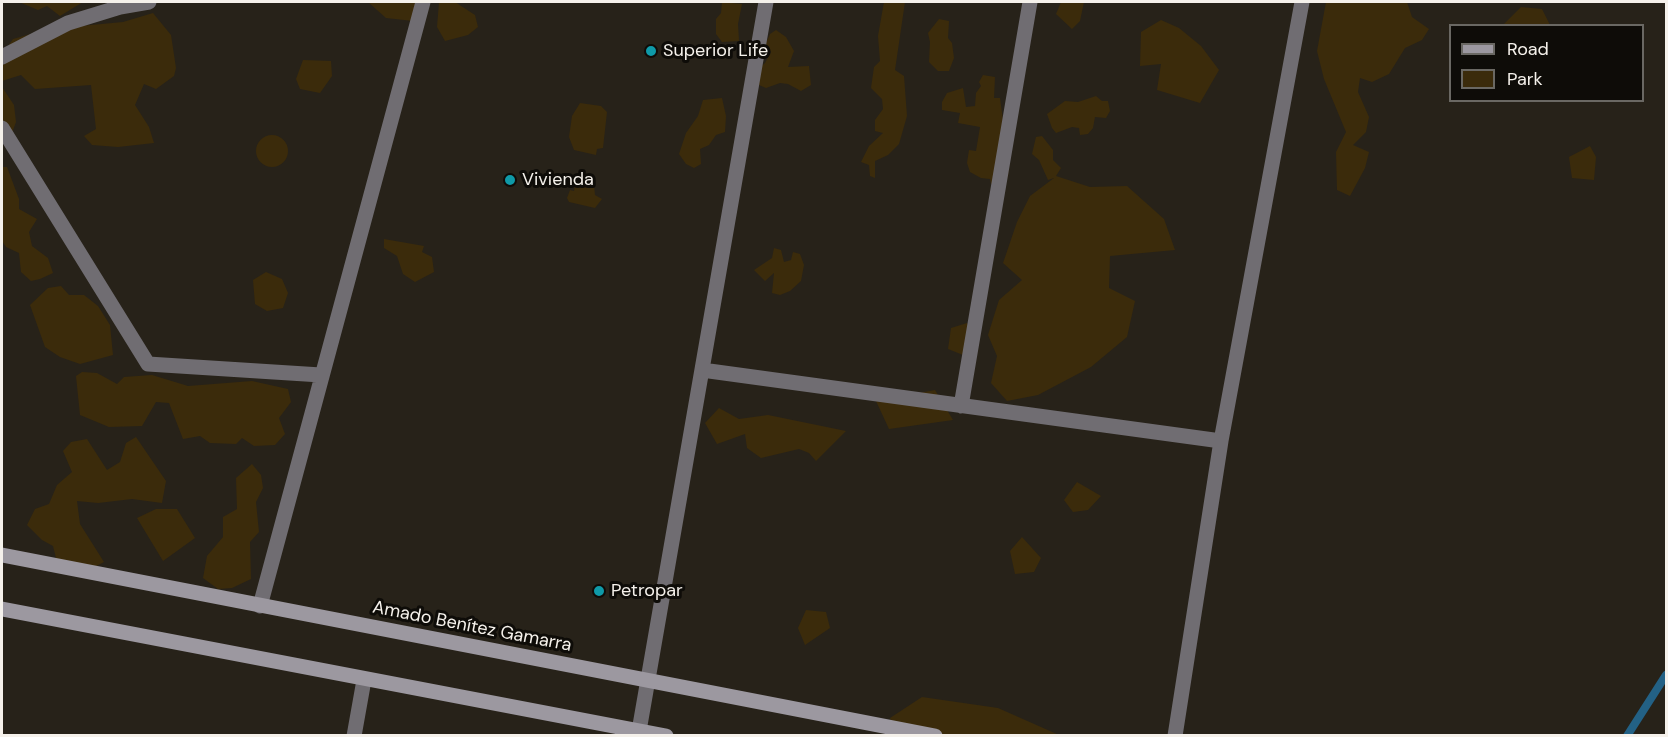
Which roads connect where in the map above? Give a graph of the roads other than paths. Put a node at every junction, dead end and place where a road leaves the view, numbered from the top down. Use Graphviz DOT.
graph roads {
  1 [pos="149,2"];
  2 [pos="423,2"];
  3 [pos="766,2"];
  4 [pos="1030,2"];
  5 [pos="1302,2"];
  6 [pos="2,57"];
  7 [pos="2,129"];
  8 [pos="702,370"];
  9 [pos="321,375"];
  10 [pos="961,406"];
  11 [pos="1221,441"];
  12 [pos="2,555"];
  13 [pos="260,606"];
  14 [pos="2,609"];
  15 [pos="364,680"];
  16 [pos="648,680"];
  17 [pos="639,731"];
  18 [pos="354,735"];
  19 [pos="666,735"];
  20 [pos="935,735"];
  21 [pos="1175,735"];
  1 -- 6 [label="street"];
  2 -- 9 [label="street"];
  3 -- 8 [label="street"];
  4 -- 10 [label="street"];
  5 -- 11 [label="street"];
  7 -- 9 [label="street"];
  8 -- 10 [label="street"];
  8 -- 16 [label="street"];
  9 -- 13 [label="street"];
  10 -- 11 [label="street"];
  11 -- 21 [label="street"];
  12 -- 13 [label="main road, Amado Benítez Gamarra"];
  13 -- 16 [label="main road, Amado Benítez Gamarra"];
  14 -- 15 [label="main road"];
  15 -- 17 [label="main road"];
  15 -- 18 [label="street"];
  16 -- 17 [label="street"];
  16 -- 20 [label="main road, Amado Benítez Gamarra"];
  17 -- 19 [label="main road"];
}
